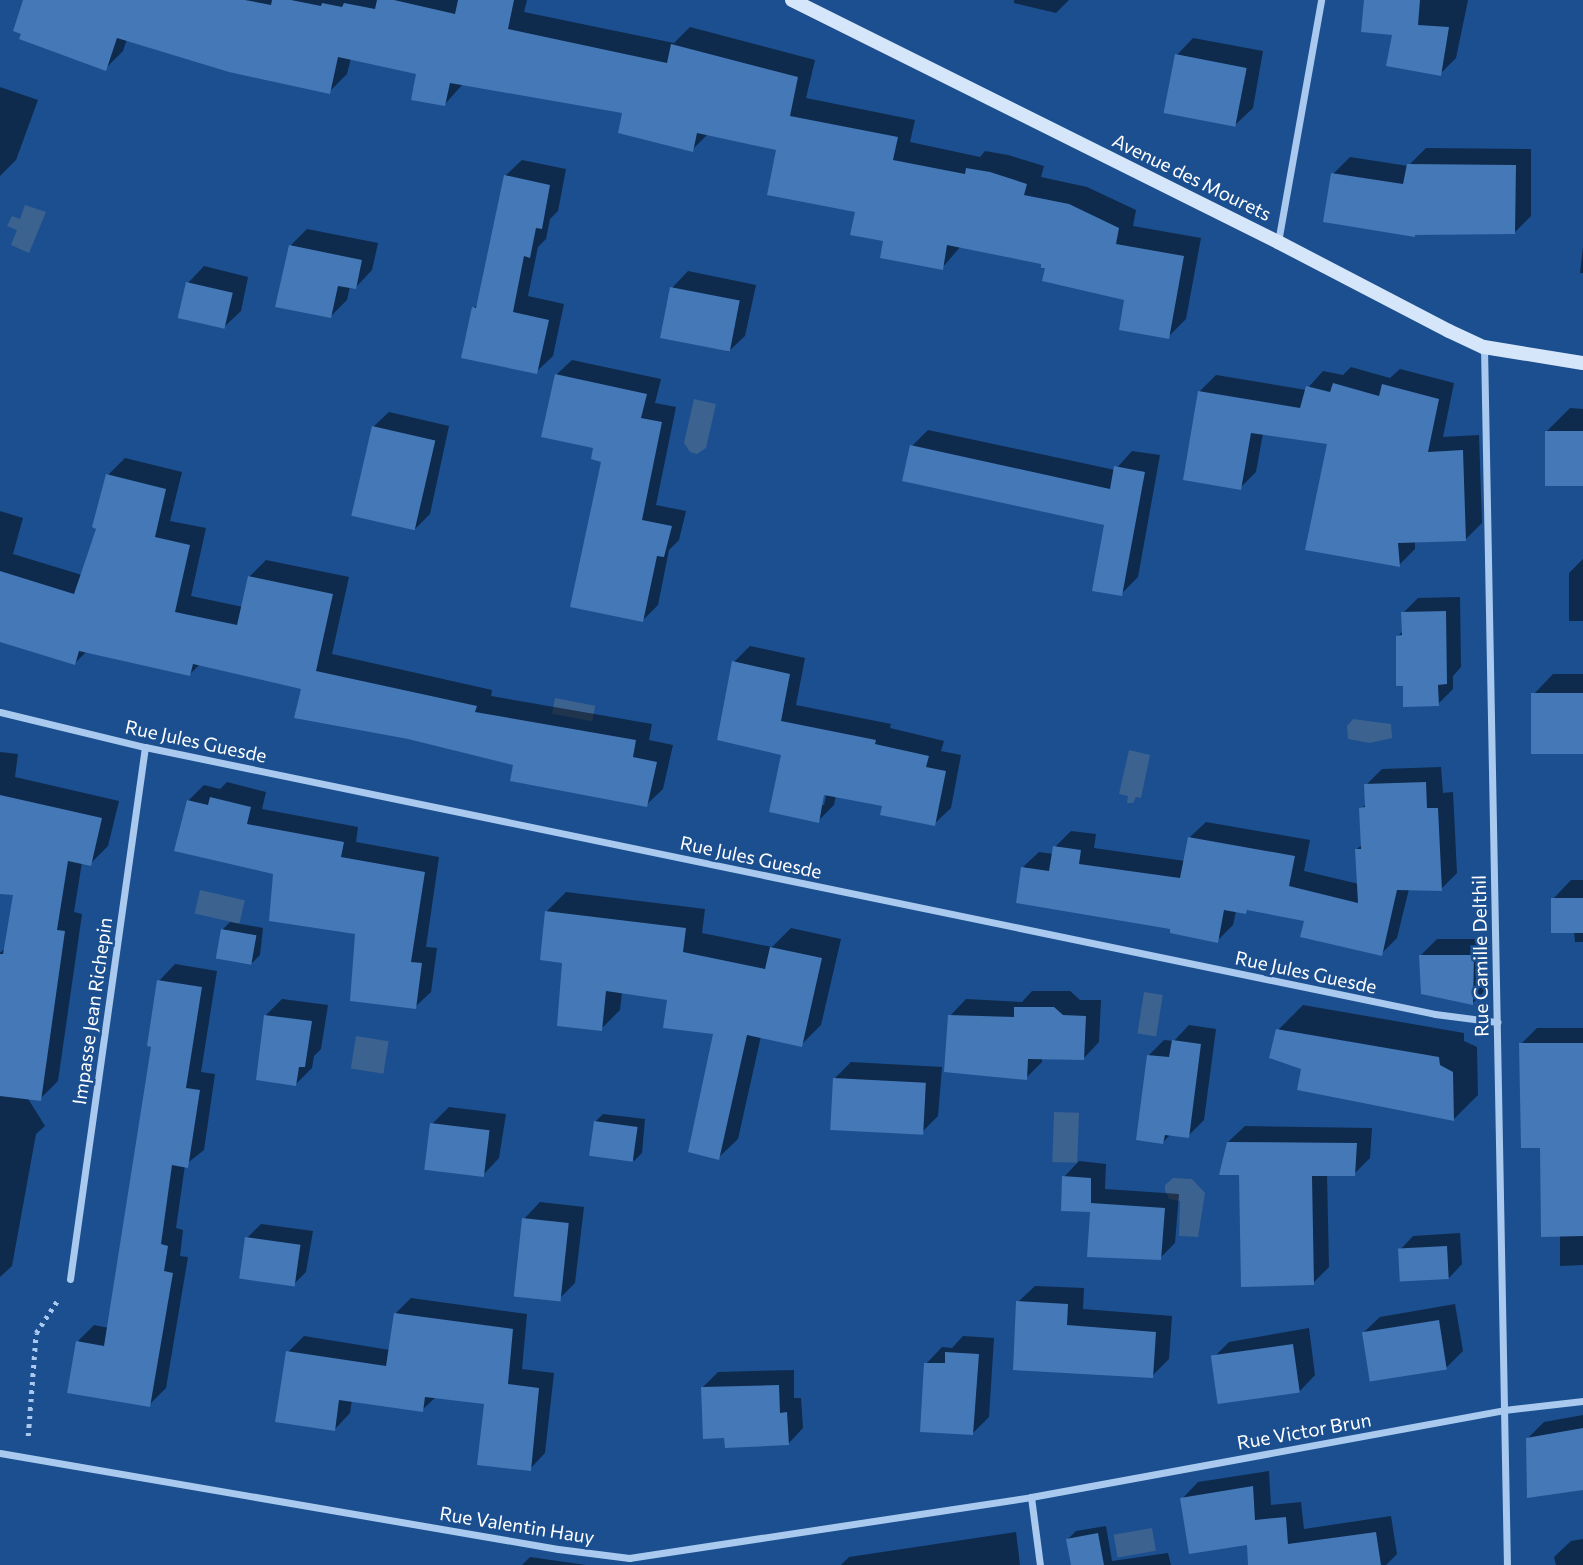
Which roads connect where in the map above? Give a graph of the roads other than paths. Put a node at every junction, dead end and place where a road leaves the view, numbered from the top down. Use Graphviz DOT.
graph roads {
  1 [pos="792,0"];
  2 [pos="1321,0"];
  3 [pos="1278,242"];
  4 [pos="1484,347"];
  5 [pos="1583,363"];
  6 [pos="0,712"];
  7 [pos="145,747"];
  8 [pos="1497,1022"];
  9 [pos="70,1279"];
  10 [pos="1583,1401"];
  11 [pos="1504,1410"];
  12 [pos="0,1452"];
  13 [pos="1031,1497"];
  14 [pos="1040,1565"];
  15 [pos="1507,1565"];
  1 -- 3 [label="main road, Avenue des Mourets"];
  2 -- 3 [label="street"];
  3 -- 4 [label="main road, Avenue des Mourets"];
  4 -- 5 [label="main road, Avenue des Mourets"];
  4 -- 8 [label="street, Rue Camille Delthil"];
  6 -- 7 [label="street, Rue Jules Guesde"];
  7 -- 8 [label="street, Rue Jules Guesde"];
  7 -- 9 [label="street, Impasse Jean Richepin"];
  8 -- 11 [label="street, Rue Camille Delthil"];
  10 -- 11 [label="street, Rue Victor Brun"];
  11 -- 13 [label="street, Rue Victor Brun"];
  11 -- 15 [label="street, Rue Camille Delthil"];
  12 -- 13 [label="street, Rue Valentin Hauy"];
  13 -- 14 [label="street"];
}
